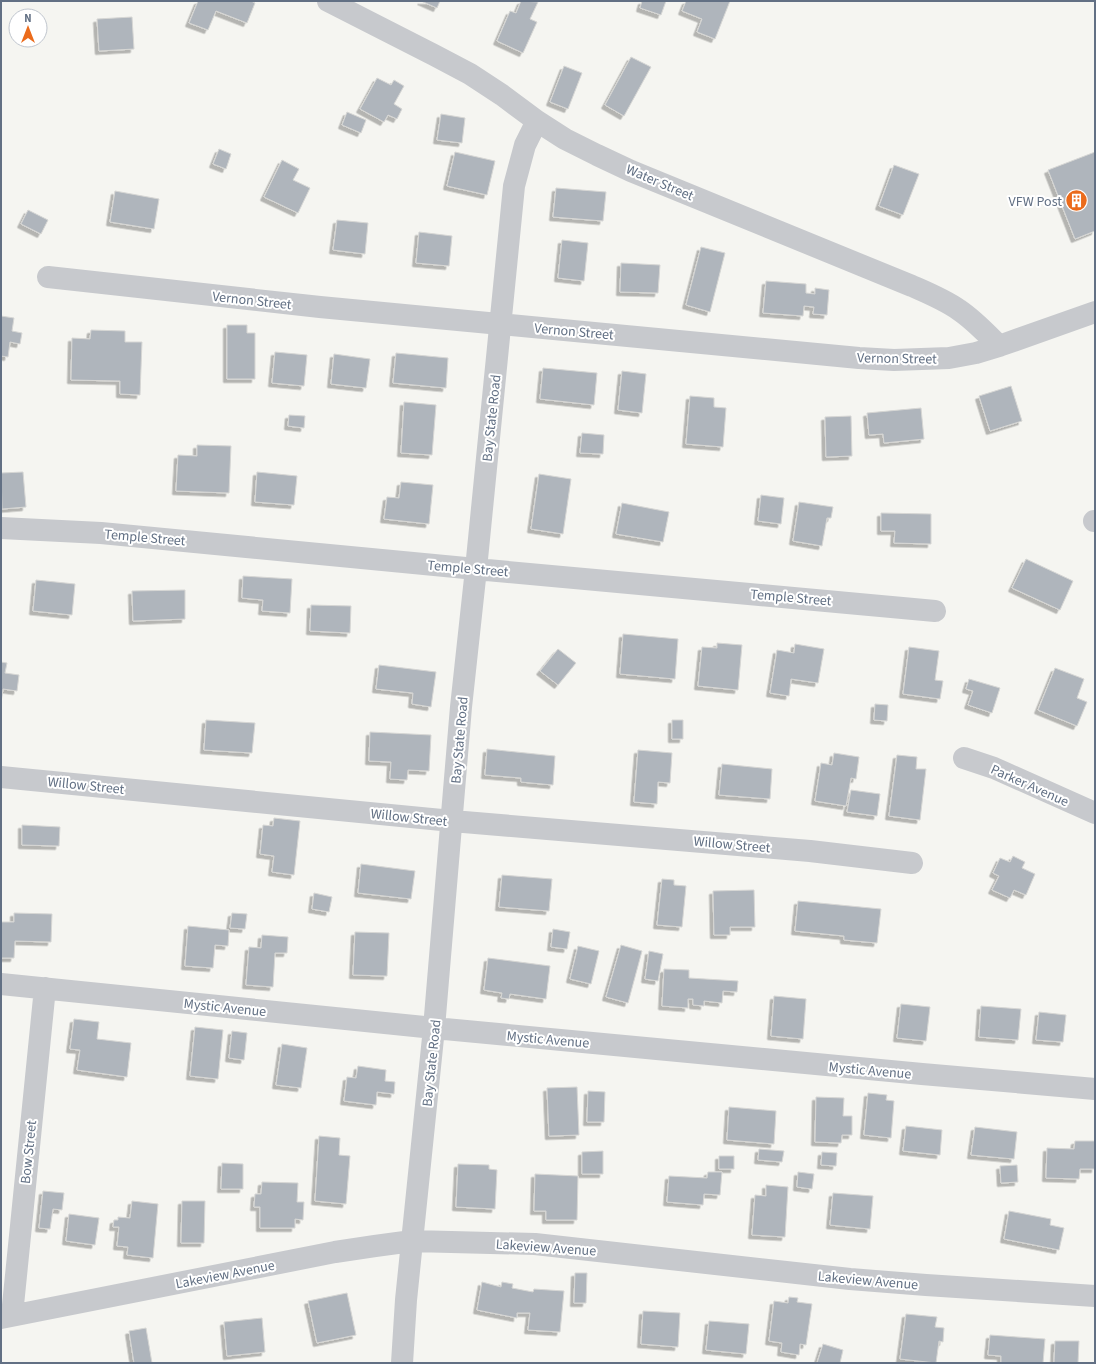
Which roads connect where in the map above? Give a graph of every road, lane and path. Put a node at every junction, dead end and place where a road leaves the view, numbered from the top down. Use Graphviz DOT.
graph roads {
  1 [pos="328,1"];
  2 [pos="536,121"];
  3 [pos="48,277"];
  4 [pos="1095,312"];
  5 [pos="500,324"];
  6 [pos="999,346"];
  7 [pos="1,528"];
  8 [pos="476,569"];
  9 [pos="935,611"];
  10 [pos="964,758"];
  11 [pos="1,777"];
  12 [pos="1095,813"];
  13 [pos="452,821"];
  14 [pos="912,863"];
  15 [pos="1,984"];
  16 [pos="45,988"];
  17 [pos="434,1028"];
  18 [pos="1095,1089"];
  19 [pos="412,1242"];
  20 [pos="1095,1296"];
  21 [pos="6,1316"];
  22 [pos="402,1363"];
  1 -- 2 [label="street, Water Street"];
  2 -- 5 [label="street, Bay State Road"];
  2 -- 6 [label="street, Water Street"];
  3 -- 5 [label="street, Vernon Street"];
  4 -- 6 [label="street, Vernon Street"];
  5 -- 6 [label="street, Vernon Street"];
  5 -- 8 [label="street, Bay State Road"];
  7 -- 8 [label="street, Temple Street"];
  8 -- 9 [label="street, Temple Street"];
  8 -- 13 [label="street, Bay State Road"];
  10 -- 12 [label="street, Parker Avenue"];
  11 -- 13 [label="street, Willow Street"];
  13 -- 14 [label="street, Willow Street"];
  13 -- 17 [label="street, Bay State Road"];
  15 -- 16 [label="street, Mystic Avenue"];
  16 -- 17 [label="street, Mystic Avenue"];
  16 -- 21 [label="street, Bow Street"];
  17 -- 18 [label="street, Mystic Avenue"];
  17 -- 19 [label="street, Bay State Road"];
  19 -- 20 [label="street, Lakeview Avenue"];
  19 -- 21 [label="street, Lakeview Avenue"];
  19 -- 22 [label="street, Bay State Road"];
}
